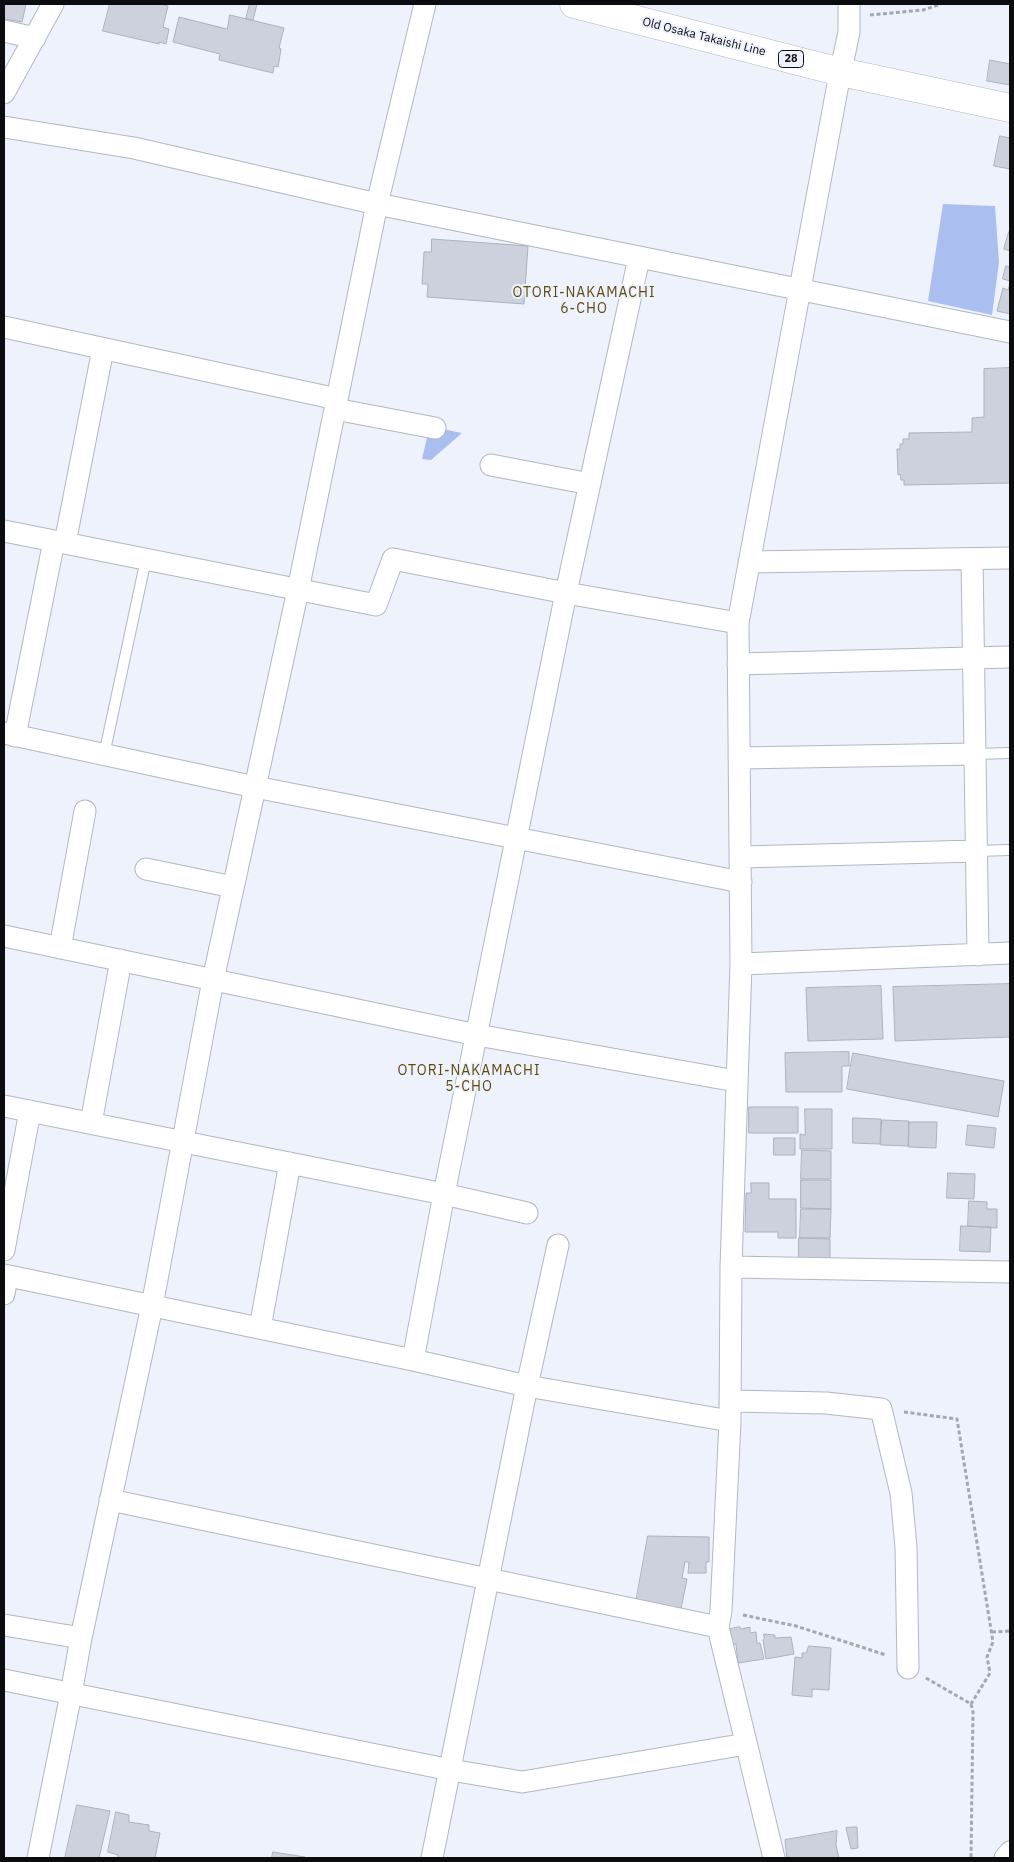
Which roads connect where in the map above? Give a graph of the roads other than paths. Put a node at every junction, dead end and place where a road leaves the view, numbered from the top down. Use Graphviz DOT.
graph roads {
  1 [pos="53,4"];
  2 [pos="425,4"];
  3 [pos="574,4"];
  4 [pos="849,10"];
  5 [pos="4,31"];
  6 [pos="35,38"];
  7 [pos="841,72"];
  8 [pos="4,93"];
  9 [pos="1010,108"];
  10 [pos="4,127"];
  11 [pos="377,204"];
  12 [pos="639,258"];
  13 [pos="800,290"];
  14 [pos="4,327"];
  15 [pos="1010,332"];
  16 [pos="103,348"];
  17 [pos="336,404"];
  18 [pos="436,428"];
  19 [pos="491,465"];
  20 [pos="590,484"];
  21 [pos="4,531"];
  22 [pos="59,542"];
  23 [pos="1010,558"];
  24 [pos="972,559"];
  25 [pos="146,560"];
  26 [pos="749,562"];
  27 [pos="298,590"];
  28 [pos="566,593"];
  29 [pos="738,623"];
  30 [pos="1010,657"];
  31 [pos="973,658"];
  32 [pos="738,664"];
  33 [pos="7,737"];
  34 [pos="975,754"];
  35 [pos="1010,754"];
  36 [pos="104,755"];
  37 [pos="739,758"];
  38 [pos="255,787"];
  39 [pos="85,811"];
  40 [pos="517,837"];
  41 [pos="1010,850"];
  42 [pos="976,851"];
  43 [pos="741,857"];
  44 [pos="146,869"];
  45 [pos="741,882"];
  46 [pos="233,887"];
  47 [pos="4,936"];
  48 [pos="60,948"];
  49 [pos="1010,953"];
  50 [pos="978,955"];
  51 [pos="121,960"];
  52 [pos="741,964"];
  53 [pos="214,980"];
  54 [pos="477,1035"];
  55 [pos="736,1081"];
  56 [pos="4,1106"];
  57 [pos="30,1111"];
  58 [pos="91,1124"];
  59 [pos="184,1142"];
  60 [pos="290,1163"];
  61 [pos="444,1194"];
  62 [pos="527,1213"];
  63 [pos="558,1245"];
  64 [pos="4,1250"];
  65 [pos="731,1267"];
  66 [pos="1010,1272"];
  67 [pos="5,1282"];
  68 [pos="152,1306"];
  69 [pos="260,1328"];
  70 [pos="413,1360"];
  71 [pos="527,1386"];
  72 [pos="730,1411"];
  73 [pos="110,1500"];
  74 [pos="488,1578"];
  75 [pos="719,1619"];
  76 [pos="4,1625"];
  77 [pos="81,1638"];
  78 [pos="908,1668"];
  79 [pos="4,1680"];
  80 [pos="71,1694"];
  81 [pos="746,1744"];
  82 [pos="451,1770"];
  83 [pos="1010,1852"];
  84 [pos="38,1858"];
  85 [pos="432,1858"];
  86 [pos="774,1858"];
  87 [pos="1005,1858"];
  1 -- 6 [label="street"];
  2 -- 11 [label="street"];
  3 -- 7 [label="main road, Old Osaka Takaishi Line / 28"];
  4 -- 7 [label="street"];
  5 -- 6 [label="street"];
  6 -- 8 [label="street"];
  7 -- 9 [label="main road, Old Osaka Takaishi Line / 28"];
  7 -- 13 [label="street"];
  10 -- 11 [label="street"];
  11 -- 12 [label="street"];
  11 -- 17 [label="street"];
  12 -- 13 [label="street"];
  12 -- 20 [label="street"];
  13 -- 15 [label="street"];
  13 -- 26 [label="street"];
  14 -- 16 [label="street"];
  16 -- 17 [label="street"];
  16 -- 22 [label="street"];
  17 -- 18 [label="street"];
  17 -- 27 [label="street"];
  19 -- 20 [label="street"];
  20 -- 28 [label="street"];
  21 -- 22 [label="street"];
  22 -- 25 [label="street"];
  22 -- 33 [label="street"];
  23 -- 24 [label="street"];
  24 -- 26 [label="street"];
  24 -- 31 [label="street"];
  25 -- 27 [label="street"];
  25 -- 36 [label="lane"];
  26 -- 29 [label="street"];
  27 -- 28 [label="street"];
  27 -- 38 [label="street"];
  28 -- 29 [label="street"];
  28 -- 40 [label="street"];
  29 -- 32 [label="street"];
  30 -- 31 [label="street"];
  31 -- 32 [label="street"];
  31 -- 34 [label="street"];
  32 -- 37 [label="street"];
  33 -- 36 [label="street"];
  34 -- 35 [label="lane"];
  34 -- 37 [label="street"];
  34 -- 42 [label="street"];
  36 -- 38 [label="street"];
  37 -- 43 [label="street"];
  38 -- 40 [label="street"];
  38 -- 46 [label="street"];
  39 -- 48 [label="street"];
  40 -- 45 [label="street"];
  40 -- 54 [label="street"];
  41 -- 42 [label="lane"];
  42 -- 43 [label="street"];
  42 -- 50 [label="street"];
  43 -- 45 [label="street"];
  44 -- 46 [label="street"];
  45 -- 52 [label="street"];
  46 -- 53 [label="street"];
  47 -- 48 [label="street"];
  48 -- 51 [label="street"];
  49 -- 50 [label="street"];
  50 -- 52 [label="street"];
  51 -- 53 [label="street"];
  51 -- 58 [label="street"];
  52 -- 55 [label="street"];
  53 -- 54 [label="street"];
  53 -- 59 [label="street"];
  54 -- 55 [label="street"];
  54 -- 61 [label="street"];
  55 -- 65 [label="street"];
  56 -- 57 [label="street"];
  57 -- 58 [label="street"];
  57 -- 64 [label="street"];
  58 -- 59 [label="street"];
  59 -- 60 [label="street"];
  59 -- 68 [label="street"];
  60 -- 61 [label="street"];
  60 -- 69 [label="street"];
  61 -- 62 [label="street"];
  61 -- 70 [label="street"];
  63 -- 71 [label="street"];
  65 -- 66 [label="street"];
  65 -- 72 [label="street"];
  67 -- 68 [label="street"];
  68 -- 69 [label="street"];
  68 -- 73 [label="street"];
  69 -- 70 [label="street"];
  70 -- 71 [label="street"];
  71 -- 72 [label="street"];
  71 -- 74 [label="street"];
  72 -- 75 [label="street"];
  72 -- 78 [label="street"];
  73 -- 74 [label="street"];
  73 -- 77 [label="street"];
  74 -- 75 [label="street"];
  74 -- 82 [label="street"];
  75 -- 81 [label="street"];
  76 -- 77 [label="street"];
  77 -- 80 [label="street"];
  79 -- 80 [label="street"];
  80 -- 82 [label="street"];
  80 -- 84 [label="street"];
  81 -- 82 [label="street"];
  81 -- 86 [label="street"];
  82 -- 85 [label="street"];
  83 -- 87 [label="street"];
}
